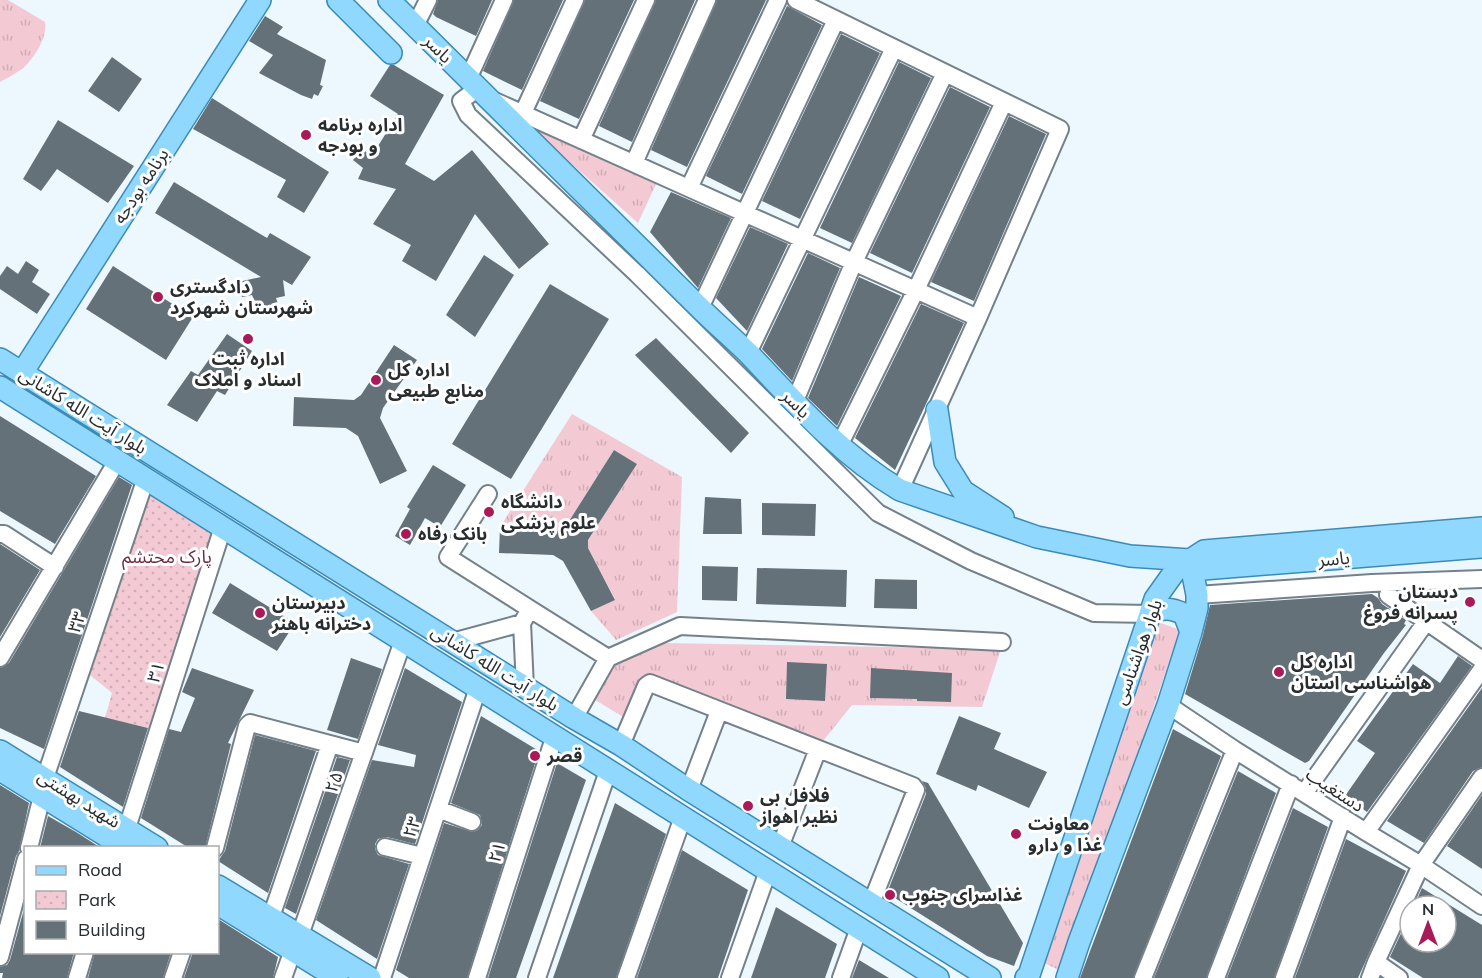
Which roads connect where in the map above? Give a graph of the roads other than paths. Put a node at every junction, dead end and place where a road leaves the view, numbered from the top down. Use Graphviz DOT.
graph roads {
  1 [pos="260,0"];
  2 [pos="338,0"];
  3 [pos="389,0"];
  4 [pos="428,0"];
  5 [pos="504,0"];
  6 [pos="575,0"];
  7 [pos="646,0"];
  8 [pos="707,0"];
  9 [pos="778,0"];
  10 [pos="796,0"];
  11 [pos="836,20"];
  12 [pos="415,26"];
  13 [pos="894,48"];
  14 [pos="391,53"];
  15 [pos="945,73"];
  16 [pos="478,88"];
  17 [pos="1004,102"];
  18 [pos="523,113"];
  19 [pos="581,140"];
  20 [pos="634,164"];
  21 [pos="689,188"];
  22 [pos="744,213"];
  23 [pos="802,239"];
  24 [pos="854,262"];
  25 [pos="916,290"];
  26 [pos="700,308"];
  27 [pos="978,318"];
  28 [pos="748,353"];
  29 [pos="0,359"];
  30 [pos="22,373"];
  31 [pos="0,387"];
  32 [pos="794,403"];
  33 [pos="937,410"];
  34 [pos="839,446"];
  35 [pos="117,461"];
  36 [pos="146,478"];
  37 [pos="900,490"];
  38 [pos="488,494"];
  39 [pos="223,527"];
  40 [pos="1482,528"];
  41 [pos="0,534"];
  42 [pos="1037,537"];
  43 [pos="1482,548"];
  44 [pos="1190,560"];
  45 [pos="55,567"];
  46 [pos="1482,579"];
  47 [pos="1197,595"];
  48 [pos="1388,595"];
  49 [pos="1150,614"];
  50 [pos="526,616"];
  51 [pos="1426,622"];
  52 [pos="1191,632"];
  53 [pos="403,641"];
  54 [pos="452,642"];
  55 [pos="1002,642"];
  56 [pos="0,658"];
  57 [pos="608,658"];
  58 [pos="1482,660"];
  59 [pos="1482,669"];
  60 [pos="525,687"];
  61 [pos="478,688"];
  62 [pos="1168,705"];
  63 [pos="719,711"];
  64 [pos="574,718"];
  65 [pos="554,738"];
  66 [pos="330,744"];
  67 [pos="621,745"];
  68 [pos="818,749"];
  69 [pos="1235,750"];
  70 [pos="0,751"];
  71 [pos="364,753"];
  72 [pos="0,770"];
  73 [pos="608,771"];
  74 [pos="1482,777"];
  75 [pos="43,787"];
  76 [pos="1298,788"];
  77 [pos="688,790"];
  78 [pos="438,809"];
  79 [pos="682,817"];
  80 [pos="1343,817"];
  81 [pos="472,822"];
  82 [pos="1366,832"];
  83 [pos="123,842"];
  84 [pos="28,846"];
  85 [pos="146,846"];
  86 [pos="217,846"];
  87 [pos="385,846"];
  88 [pos="780,847"];
  89 [pos="422,856"];
  90 [pos="1421,865"];
  91 [pos="24,867"];
  92 [pos="768,871"];
  93 [pos="219,887"];
  94 [pos="1480,901"];
  95 [pos="219,904"];
  96 [pos="871,904"];
  97 [pos="271,917"];
  98 [pos="859,928"];
  99 [pos="296,943"];
  100 [pos="84,954"];
  101 [pos="181,954"];
  102 [pos="0,957"];
  103 [pos="1373,970"];
  104 [pos="1031,975"];
  105 [pos="934,977"];
  106 [pos="77,978"];
  107 [pos="173,978"];
  108 [pos="283,978"];
  109 [pos="337,978"];
  110 [pos="370,978"];
  111 [pos="382,978"];
  112 [pos="477,978"];
  113 [pos="537,978"];
  114 [pos="626,978"];
  115 [pos="730,978"];
  116 [pos="841,978"];
  117 [pos="990,978"];
  118 [pos="1067,978"];
  119 [pos="1143,978"];
  120 [pos="1216,978"];
  121 [pos="1284,978"];
  122 [pos="1399,978"];
  1 -- 30 [label="main road, برنامه بودجه"];
  2 -- 14 [label="main road"];
  3 -- 12 [label="main road, یاسر"];
  4 -- 12 [label="street"];
  5 -- 16 [label="street"];
  6 -- 18 [label="street"];
  7 -- 19 [label="street"];
  8 -- 20 [label="street"];
  9 -- 21 [label="street"];
  10 -- 11 [label="street"];
  11 -- 13 [label="street"];
  11 -- 22 [label="street"];
  12 -- 16 [label="main road, یاسر"];
  13 -- 15 [label="street"];
  13 -- 23 [label="street"];
  15 -- 17 [label="street"];
  15 -- 24 [label="street"];
  16 -- 18 [label="street, یاسر"];
  16 -- 26 [label="main road, یاسر"];
  16 -- 49 [label="street"];
  17 -- 25 [label="street"];
  17 -- 27 [label="street"];
  18 -- 19 [label="street, یاسر"];
  19 -- 20 [label="street, یاسر"];
  20 -- 21 [label="street, یاسر"];
  21 -- 22 [label="street, یاسر"];
  22 -- 23 [label="street, یاسر"];
  22 -- 26 [label="street"];
  23 -- 24 [label="street, یاسر"];
  23 -- 28 [label="street"];
  24 -- 25 [label="street, یاسر"];
  24 -- 32 [label="street"];
  25 -- 27 [label="street, یاسر"];
  25 -- 34 [label="street"];
  26 -- 28 [label="main road, یاسر"];
  27 -- 33 [label="street"];
  28 -- 32 [label="main road, یاسر"];
  29 -- 30 [label="main road, بلوار آیت الله کاشانی"];
  30 -- 54 [label="main road, بلوار آیت الله کاشانی"];
  31 -- 35 [label="main road, بلوار آیت الله کاشانی"];
  32 -- 34 [label="main road, یاسر"];
  33 -- 37 [label="street"];
  33 -- 42 [label="main road"];
  34 -- 37 [label="main road, یاسر"];
  35 -- 36 [label="main road, بلوار آیت الله کاشانی"];
  35 -- 45 [label="street"];
  36 -- 39 [label="main road, بلوار آیت الله کاشانی"];
  36 -- 75 [label="street, ۳۳"];
  37 -- 42 [label="main road, یاسر"];
  38 -- 50 [label="street"];
  39 -- 53 [label="main road, بلوار آیت الله کاشانی"];
  39 -- 83 [label="street, ۳۱"];
  40 -- 44 [label="main road, یاسر"];
  41 -- 45 [label="street"];
  42 -- 44 [label="main road, یاسر"];
  43 -- 44 [label="main road, یاسر"];
  44 -- 47 [label="main road"];
  44 -- 49 [label="main road, بلوار هواشناسی"];
  45 -- 56 [label="street"];
  46 -- 47 [label="street, یاسر"];
  47 -- 52 [label="main road"];
  48 -- 51 [label="street"];
  49 -- 52 [label="main road"];
  49 -- 104 [label="main road, بلوار هواشناسی"];
  50 -- 54 [label="street"];
  50 -- 57 [label="street"];
  50 -- 60 [label="street"];
  51 -- 58 [label="street"];
  51 -- 76 [label="street"];
  52 -- 62 [label="main road"];
  53 -- 61 [label="main road, بلوار آیت الله کاشانی"];
  53 -- 71 [label="street, ۲۵"];
  54 -- 60 [label="main road, بلوار آیت الله کاشانی"];
  55 -- 57 [label="street"];
  57 -- 64 [label="street"];
  59 -- 82 [label="street"];
  60 -- 64 [label="main road, بلوار آیت الله کاشانی"];
  61 -- 65 [label="main road, بلوار آیت الله کاشانی"];
  61 -- 78 [label="street, ۲۳"];
  62 -- 69 [label="street, دستغیب"];
  62 -- 118 [label="main road"];
  63 -- 67 [label="street"];
  63 -- 68 [label="street"];
  63 -- 77 [label="street"];
  64 -- 67 [label="main road, بلوار آیت الله کاشانی"];
  65 -- 73 [label="main road, بلوار آیت الله کاشانی"];
  65 -- 112 [label="street, ۲۱"];
  66 -- 71 [label="street"];
  66 -- 86 [label="street"];
  66 -- 97 [label="street"];
  67 -- 77 [label="main road, بلوار آیت الله کاشانی"];
  68 -- 88 [label="street"];
  68 -- 96 [label="street"];
  69 -- 76 [label="street, دستغیب"];
  69 -- 119 [label="street"];
  70 -- 75 [label="main road, شهید بهشتی"];
  71 -- 99 [label="street, ۲۵"];
  72 -- 75 [label="main road, شهید بهشتی"];
  73 -- 79 [label="main road, بلوار آیت الله کاشانی"];
  73 -- 113 [label="street"];
  74 -- 90 [label="street"];
  75 -- 83 [label="main road, شهید بهشتی"];
  75 -- 84 [label="street, ۳۳"];
  76 -- 80 [label="street, دستغیب"];
  76 -- 120 [label="street"];
  77 -- 88 [label="main road, بلوار آیت الله کاشانی"];
  78 -- 81 [label="street"];
  78 -- 89 [label="street, ۲۳"];
  79 -- 92 [label="main road, بلوار آیت الله کاشانی"];
  79 -- 114 [label="street"];
  80 -- 82 [label="street, دستغیب"];
  80 -- 121 [label="street"];
  82 -- 90 [label="street, دستغیب"];
  83 -- 85 [label="main road, شهید بهشتی"];
  87 -- 89 [label="street"];
  88 -- 96 [label="main road, بلوار آیت الله کاشانی"];
  89 -- 111 [label="street, ۲۳"];
  90 -- 94 [label="street, دستغیب"];
  90 -- 103 [label="street"];
  91 -- 102 [label="street"];
  92 -- 98 [label="main road, بلوار آیت الله کاشانی"];
  92 -- 115 [label="street"];
  93 -- 97 [label="main road"];
  95 -- 99 [label="main road"];
  96 -- 117 [label="main road, بلوار آیت الله کاشانی"];
  97 -- 99 [label="main road"];
  98 -- 105 [label="main road, بلوار آیت الله کاشانی"];
  98 -- 116 [label="street"];
  99 -- 108 [label="street, ۲۵"];
  99 -- 109 [label="main road"];
  99 -- 110 [label="main road"];
  100 -- 106 [label="street"];
  101 -- 107 [label="street"];
  103 -- 122 [label="street"];
}
